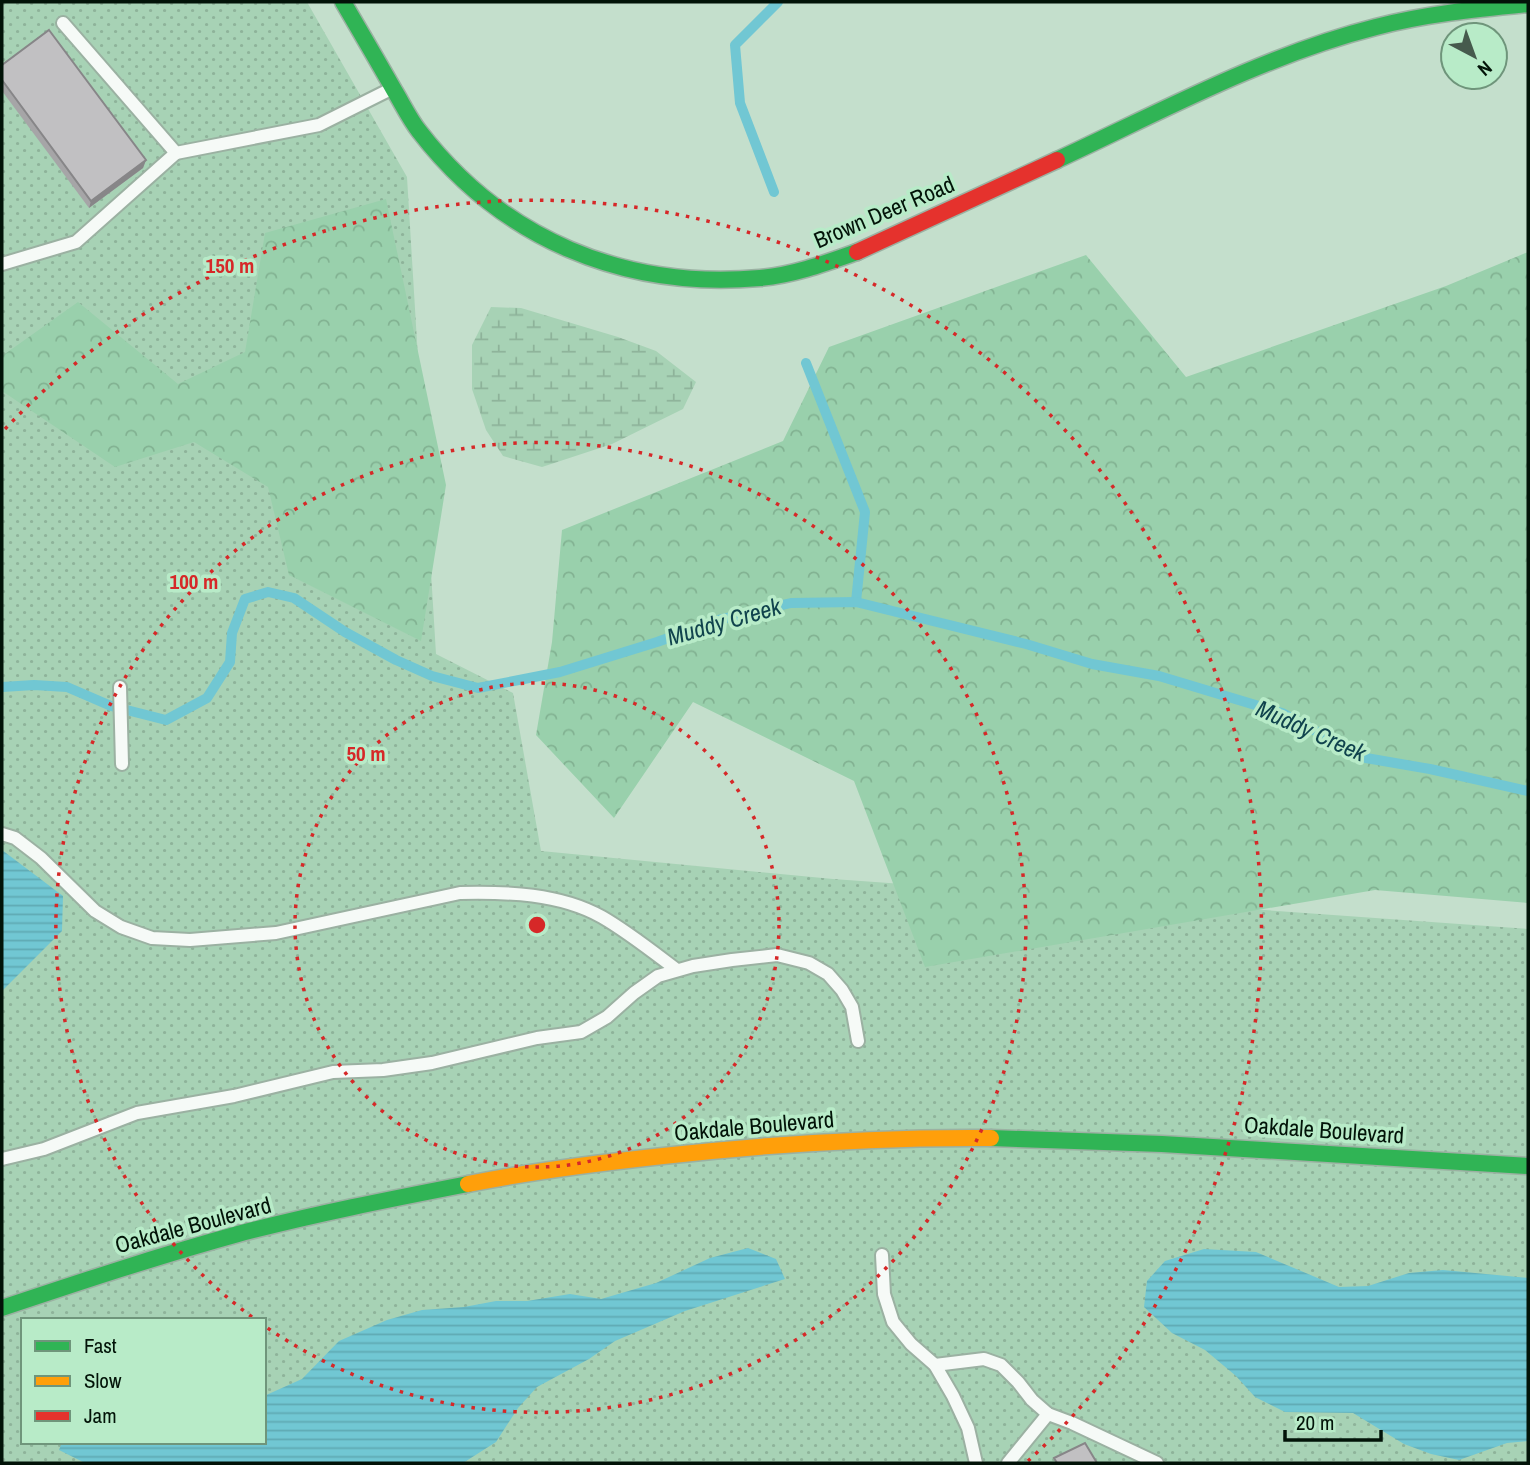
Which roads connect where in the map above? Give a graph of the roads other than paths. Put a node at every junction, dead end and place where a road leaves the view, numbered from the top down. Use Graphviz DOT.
graph roads {
  1 [pos="343,2"];
  2 [pos="1528,5"];
  3 [pos="63,23"];
  4 [pos="393,88"];
  5 [pos="176,153"];
  6 [pos="2,264"];
  7 [pos="120,687"];
  8 [pos="121,764"];
  9 [pos="2,834"];
  10 [pos="677,970"];
  11 [pos="858,1041"];
  12 [pos="2,1159"];
  13 [pos="1528,1166"];
  14 [pos="881,1255"];
  15 [pos="2,1308"];
  16 [pos="935,1364"];
  17 [pos="1048,1414"];
  18 [pos="976,1463"];
  19 [pos="1008,1463"];
  20 [pos="1157,1463"];
  1 -- 4 [label="main road, Brown Deer Road"];
  2 -- 4 [label="main road, Brown Deer Road"];
  3 -- 5 [label="lane"];
  4 -- 5 [label="lane"];
  5 -- 6 [label="lane"];
  7 -- 8 [label="lane"];
  9 -- 10 [label="lane"];
  10 -- 11 [label="lane"];
  10 -- 12 [label="lane"];
  13 -- 15 [label="main road, Oakdale Boulevard"];
  14 -- 16 [label="lane"];
  16 -- 17 [label="lane"];
  16 -- 18 [label="lane"];
  17 -- 19 [label="lane"];
  17 -- 20 [label="lane"];
}
